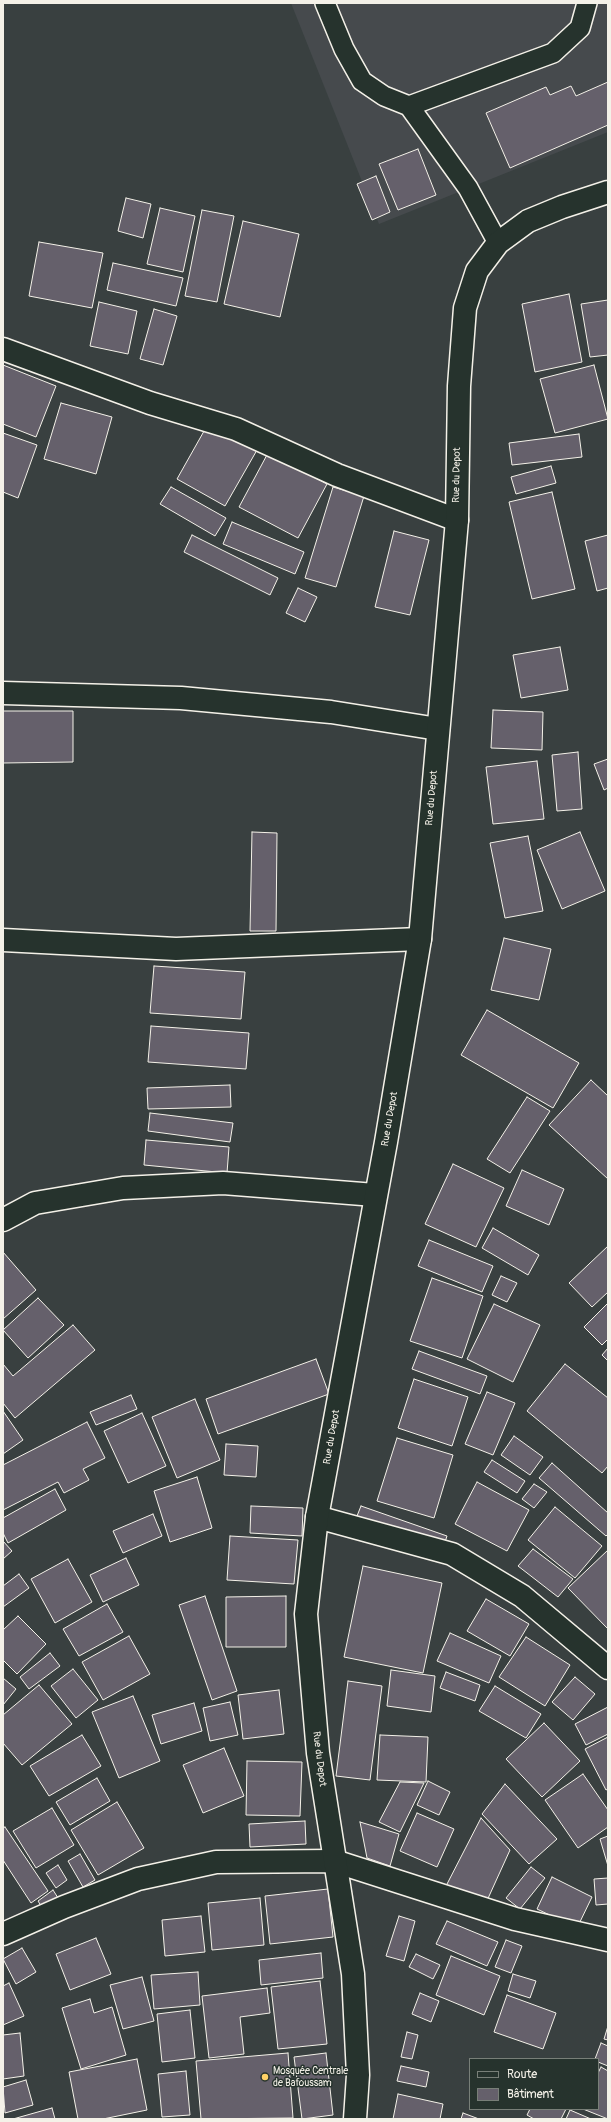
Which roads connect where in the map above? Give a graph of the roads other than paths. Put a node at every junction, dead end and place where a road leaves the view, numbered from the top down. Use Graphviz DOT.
graph roads {
  1 [pos="325,3"];
  2 [pos="586,3"];
  3 [pos="410,106"];
  4 [pos="608,192"];
  5 [pos="498,243"];
  6 [pos="3,348"];
  7 [pos="457,520"];
  8 [pos="3,693"];
  9 [pos="438,729"];
  10 [pos="420,939"];
  11 [pos="3,940"];
  12 [pos="375,1195"];
  13 [pos="3,1220"];
  14 [pos="317,1517"];
  15 [pos="608,1668"];
  16 [pos="334,1861"];
  17 [pos="3,1934"];
  18 [pos="608,1940"];
  19 [pos="355,2119"];
  1 -- 3 [label="lane"];
  2 -- 3 [label="lane"];
  3 -- 5 [label="lane"];
  4 -- 5 [label="street, Rue du Depot"];
  5 -- 7 [label="street, Rue du Depot"];
  6 -- 7 [label="street"];
  7 -- 9 [label="street, Rue du Depot"];
  8 -- 9 [label="street"];
  9 -- 10 [label="street, Rue du Depot"];
  10 -- 11 [label="street"];
  10 -- 12 [label="street, Rue du Depot"];
  12 -- 13 [label="street"];
  12 -- 14 [label="street, Rue du Depot"];
  14 -- 15 [label="street"];
  14 -- 16 [label="street, Rue du Depot"];
  16 -- 17 [label="street"];
  16 -- 18 [label="street"];
  16 -- 19 [label="street, Rue du Depot"];
}
